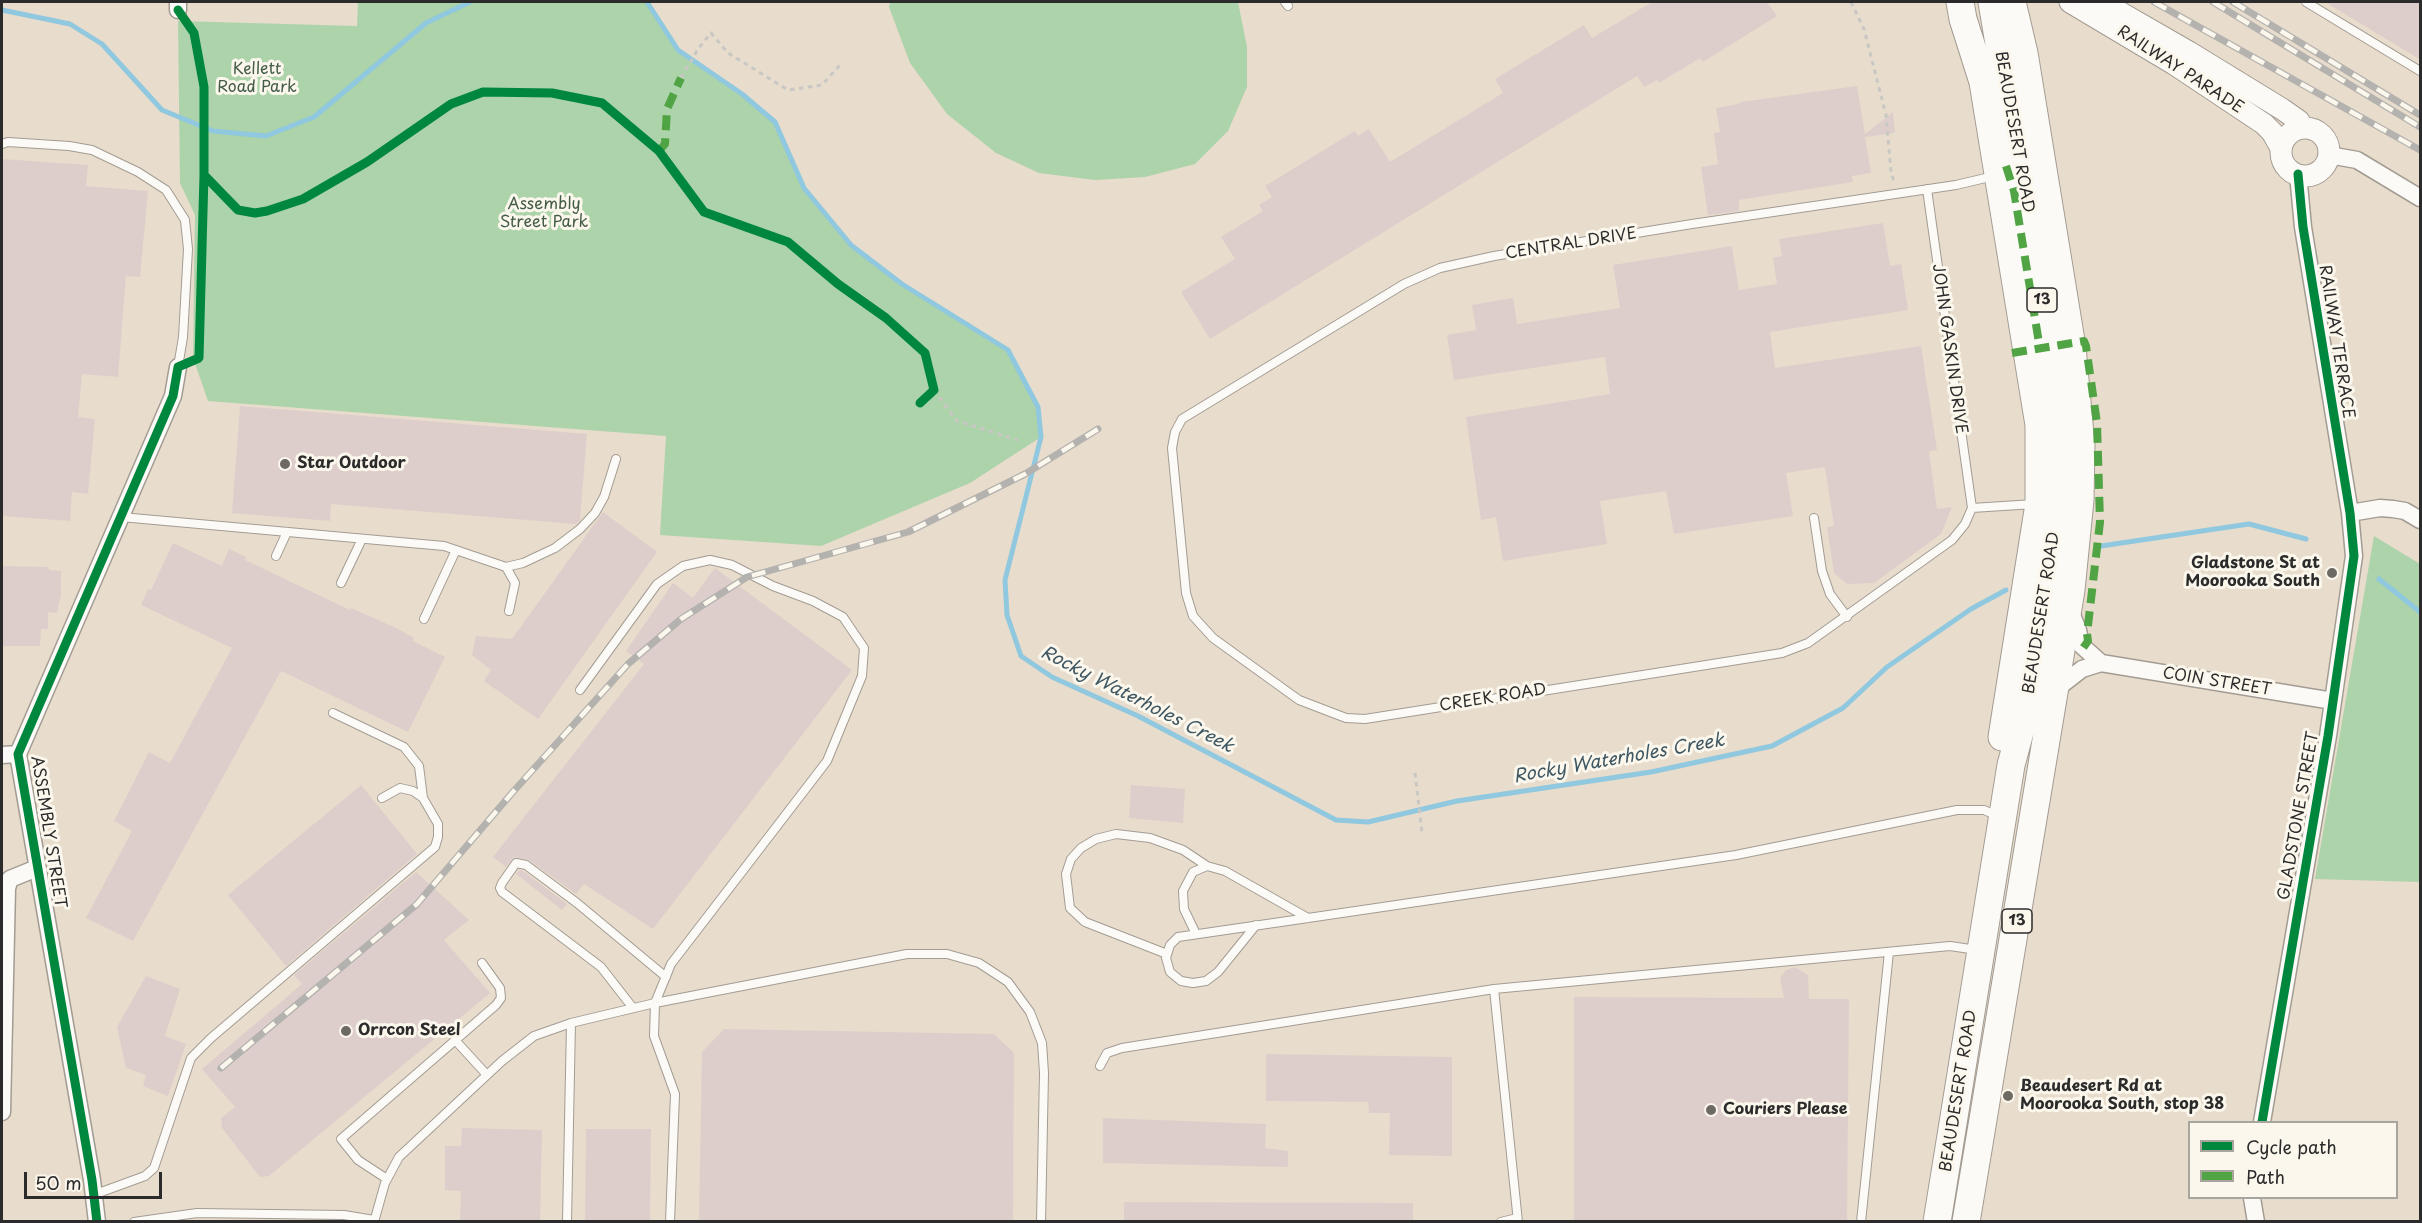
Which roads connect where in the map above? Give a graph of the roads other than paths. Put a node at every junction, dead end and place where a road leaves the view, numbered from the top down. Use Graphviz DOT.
graph roads {
  1 [pos="1992,2"];
  2 [pos="2012,2"];
  3 [pos="2070,2"];
  4 [pos="2102,2"];
  5 [pos="2306,2"];
  6 [pos="1963,6"];
  7 [pos="2421,71"];
  8 [pos="2303,128"];
  9 [pos="2,144"];
  10 [pos="2281,148"];
  11 [pos="2329,155"];
  12 [pos="2298,174"];
  13 [pos="1997,175"];
  14 [pos="1927,189"];
  15 [pos="2421,198"];
  16 [pos="178,367"];
  17 [pos="1182,419"];
  18 [pos="616,459"];
  19 [pos="2039,504"];
  20 [pos="1972,508"];
  21 [pos="2350,513"];
  22 [pos="121,518"];
  23 [pos="1814,518"];
  24 [pos="2421,520"];
  25 [pos="287,532"];
  26 [pos="362,539"];
  27 [pos="456,550"];
  28 [pos="276,556"];
  29 [pos="506,567"];
  30 [pos="341,583"];
  31 [pos="2062,599"];
  32 [pos="509,611"];
  33 [pos="1847,617"];
  34 [pos="424,620"];
  35 [pos="2101,663"];
  36 [pos="580,690"];
  37 [pos="2055,690"];
  38 [pos="2332,701"];
  39 [pos="333,713"];
  40 [pos="10,755"];
  41 [pos="2011,765"];
  42 [pos="382,798"];
  43 [pos="423,798"];
  44 [pos="2004,818"];
  45 [pos="1207,866"];
  46 [pos="37,868"];
  47 [pos="1308,918"];
  48 [pos="1256,925"];
  49 [pos="1196,934"];
  50 [pos="1982,951"];
  51 [pos="1889,952"];
  52 [pos="1167,954"];
  53 [pos="482,963"];
  54 [pos="666,977"];
  55 [pos="1494,989"];
  56 [pos="655,1003"];
  57 [pos="633,1008"];
  58 [pos="571,1023"];
  59 [pos="455,1040"];
  60 [pos="1100,1066"];
  61 [pos="487,1075"];
  62 [pos="2,1112"];
  63 [pos="2262,1121"];
  64 [pos="387,1179"];
  65 [pos="93,1196"];
  66 [pos="2252,1199"];
  67 [pos="1517,1220"];
  68 [pos="96,1221"];
  69 [pos="134,1221"];
  70 [pos="374,1221"];
  71 [pos="567,1221"];
  72 [pos="670,1221"];
  73 [pos="1041,1221"];
  74 [pos="1501,1221"];
  75 [pos="1861,1221"];
  76 [pos="1937,1221"];
  77 [pos="1966,1221"];
  78 [pos="2256,1221"];
  1 -- 31 [label="highway, BEAUDESERT ROAD / 13"];
  2 -- 31 [label="highway, BEAUDESERT ROAD / 13"];
  3 -- 10 [label="street, RAILWAY PARADE"];
  4 -- 8 [label="street, RAILWAY PARADE"];
  5 -- 7 [label="lane"];
  6 -- 13 [label="highway"];
  8 -- 10 [label="street"];
  8 -- 11 [label="street"];
  9 -- 16 [label="lane"];
  10 -- 12 [label="street"];
  11 -- 12 [label="street"];
  11 -- 15 [label="street"];
  12 -- 21 [label="street, RAILWAY TERRACE"];
  13 -- 14 [label="lane, CENTRAL DRIVE"];
  13 -- 19 [label="highway"];
  14 -- 17 [label="lane, CENTRAL DRIVE"];
  14 -- 20 [label="lane, JOHN GASKIN DRIVE"];
  16 -- 22 [label="street, ASSEMBLY STREET"];
  17 -- 33 [label="lane, CREEK ROAD"];
  18 -- 29 [label="lane"];
  19 -- 20 [label="lane"];
  19 -- 41 [label="highway"];
  20 -- 33 [label="lane, CREEK ROAD"];
  21 -- 24 [label="street"];
  21 -- 38 [label="street, GLADSTONE STREET"];
  22 -- 25 [label="lane"];
  22 -- 40 [label="street, ASSEMBLY STREET"];
  23 -- 33 [label="lane"];
  25 -- 26 [label="lane"];
  25 -- 28 [label="lane"];
  26 -- 27 [label="lane"];
  26 -- 30 [label="lane"];
  27 -- 29 [label="lane"];
  27 -- 34 [label="lane"];
  29 -- 32 [label="lane"];
  31 -- 35 [label="street"];
  31 -- 37 [label="highway, BEAUDESERT ROAD / 13"];
  31 -- 41 [label="highway, BEAUDESERT ROAD / 13"];
  35 -- 37 [label="street"];
  35 -- 38 [label="street, COIN STREET"];
  36 -- 54 [label="lane"];
  37 -- 77 [label="highway, BEAUDESERT ROAD / 13"];
  38 -- 63 [label="street, GLADSTONE STREET"];
  39 -- 43 [label="lane"];
  40 -- 46 [label="street, ASSEMBLY STREET"];
  41 -- 44 [label="highway, BEAUDESERT ROAD / 13"];
  42 -- 43 [label="lane"];
  43 -- 65 [label="lane"];
  44 -- 47 [label="lane"];
  44 -- 50 [label="highway, BEAUDESERT ROAD / 13"];
  45 -- 47 [label="lane"];
  45 -- 49 [label="lane"];
  45 -- 52 [label="lane"];
  46 -- 62 [label="street"];
  46 -- 65 [label="street, ASSEMBLY STREET"];
  47 -- 48 [label="lane"];
  48 -- 49 [label="lane"];
  48 -- 52 [label="lane"];
  49 -- 52 [label="lane"];
  50 -- 51 [label="lane"];
  50 -- 76 [label="highway, BEAUDESERT ROAD / 13"];
  51 -- 55 [label="lane"];
  51 -- 75 [label="lane"];
  53 -- 59 [label="lane"];
  54 -- 56 [label="lane"];
  54 -- 57 [label="lane"];
  55 -- 60 [label="lane"];
  55 -- 67 [label="lane"];
  56 -- 57 [label="lane"];
  56 -- 72 [label="lane"];
  56 -- 73 [label="lane"];
  57 -- 58 [label="lane"];
  58 -- 61 [label="lane"];
  58 -- 71 [label="lane"];
  59 -- 61 [label="lane"];
  59 -- 64 [label="lane"];
  61 -- 64 [label="lane"];
  64 -- 70 [label="lane"];
  65 -- 68 [label="street, ASSEMBLY STREET"];
  66 -- 78 [label="street"];
  67 -- 74 [label="lane"];
  69 -- 70 [label="lane"];
}
